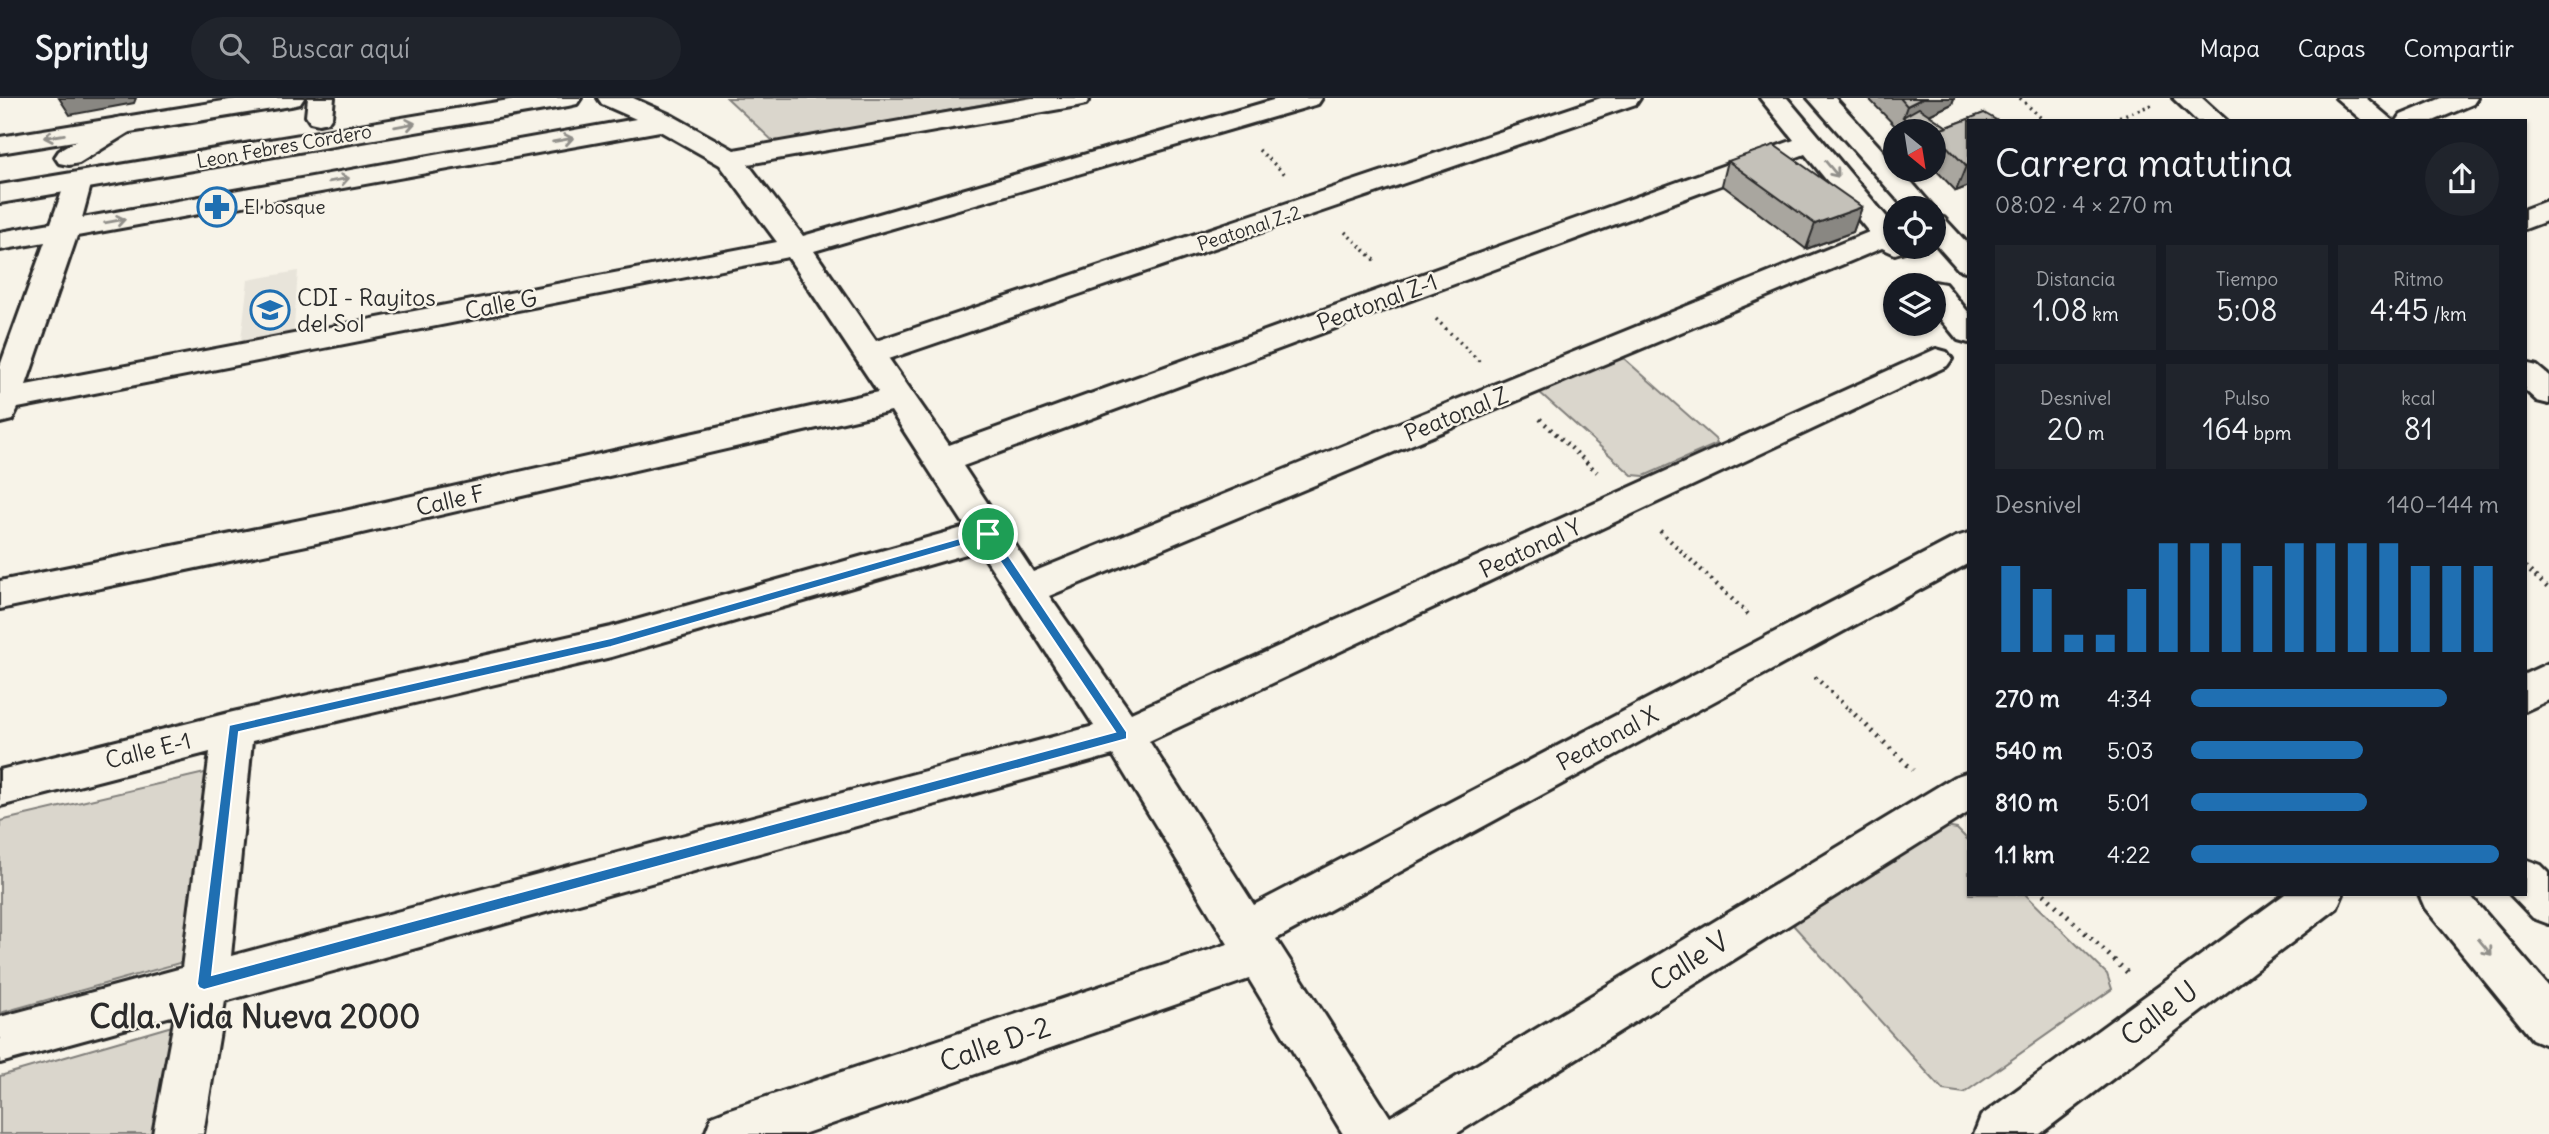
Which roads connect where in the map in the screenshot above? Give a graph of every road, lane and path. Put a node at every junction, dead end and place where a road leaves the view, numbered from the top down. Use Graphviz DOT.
graph roads {
  1 [pos="291,98"];
  2 [pos="424,98"];
  3 [pos="568,98"];
  4 [pos="611,98"];
  5 [pos="1077,98"];
  6 [pos="1309,98"];
  7 [pos="1627,98"];
  8 [pos="1773,98"];
  9 [pos="1821,98"];
  10 [pos="2020,98"];
  11 [pos="2186,98"];
  12 [pos="2349,98"];
  13 [pos="2464,98"];
  14 [pos="514,103"];
  15 [pos="2159,103"];
  16 [pos="320,107"];
  17 [pos="2042,119"];
  18 [pos="2113,119"];
  19 [pos="2212,119"];
  20 [pos="2377,119"];
  21 [pos="2415,119"];
  22 [pos="664,122"];
  23 [pos="122,125"];
  24 [pos="1811,143"];
  25 [pos="0,145"];
  26 [pos="730,159"];
  27 [pos="0,169"];
  28 [pos="73,169"];
  29 [pos="0,194"];
  30 [pos="1909,196"];
  31 [pos="2549,209"];
  32 [pos="2527,219"];
  33 [pos="64,230"];
  34 [pos="1883,230"];
  35 [pos="1946,237"];
  36 [pos="0,241"];
  37 [pos="1883,246"];
  38 [pos="796,247"];
  39 [pos="1907,259"];
  40 [pos="1967,261"];
  41 [pos="1919,273"];
  42 [pos="1946,305"];
  43 [pos="1967,331"];
  44 [pos="870,354"];
  45 [pos="1936,359"];
  46 [pos="2527,375"];
  47 [pos="2549,393"];
  48 [pos="899,398"];
  49 [pos="2,404"];
  50 [pos="943,461"];
  51 [pos="988,534"];
  52 [pos="1967,547"];
  53 [pos="2527,569"];
  54 [pos="2549,589"];
  55 [pos="1025,591"];
  56 [pos="0,596"];
  57 [pos="2549,679"];
  58 [pos="2527,694"];
  59 [pos="233,729"];
  60 [pos="1123,735"];
  61 [pos="0,788"];
  62 [pos="1967,791"];
  63 [pos="2527,881"];
  64 [pos="2047,896"];
  65 [pos="2318,896"];
  66 [pos="2443,896"];
  67 [pos="2549,904"];
  68 [pos="1253,943"];
  69 [pos="204,984"];
  70 [pos="2165,1008"];
  71 [pos="2549,1023"];
  72 [pos="0,1040"];
  73 [pos="178,1134"];
  74 [pos="730,1134"];
  75 [pos="1372,1134"];
  76 [pos="1409,1134"];
  77 [pos="1999,1134"];
  1 -- 23 [label="street"];
  2 -- 16 [label="street, Leon Febres Cordero"];
  3 -- 14 [label="street, Leon Febres Cordero"];
  4 -- 22 [label="street"];
  5 -- 26 [label="street"];
  6 -- 38 [label="street"];
  7 -- 44 [label="street, Peatonal Z-2"];
  8 -- 24 [label="street"];
  9 -- 30 [label="street"];
  10 -- 17 [label="path"];
  11 -- 19 [label="street"];
  12 -- 20 [label="street"];
  13 -- 21 [label="street"];
  28 -- 14 [label="street, Leon Febres Cordero, one-way"];
  15 -- 18 [label="path"];
  16 -- 28 [label="street, Leon Febres Cordero"];
  22 -- 26 [label="street"];
  33 -- 22 [label="street, one-way"];
  23 -- 25 [label="street, one-way"];
  23 -- 28 [label="street"];
  24 -- 34 [label="street, one-way"];
  24 -- 50 [label="street, Peatonal Z-1"];
  26 -- 38 [label="street"];
  27 -- 28 [label="street, Leon Febres Cordero"];
  28 -- 29 [label="street, Leon Febres Cordero"];
  28 -- 33 [label="street"];
  31 -- 32 [label="street"];
  33 -- 36 [label="street"];
  33 -- 49 [label="street"];
  35 -- 40 [label="street"];
  37 -- 55 [label="street, Peatonal Z"];
  38 -- 44 [label="street"];
  38 -- 49 [label="street, Calle G"];
  39 -- 41 [label="street"];
  42 -- 43 [label="street"];
  44 -- 48 [label="street"];
  45 -- 60 [label="street, Peatonal Y"];
  46 -- 47 [label="street"];
  48 -- 50 [label="street"];
  48 -- 56 [label="street, Calle F"];
  50 -- 51 [label="street"];
  51 -- 55 [label="street"];
  51 -- 59 [label="street, Calle E-1"];
  52 -- 68 [label="street, Peatonal X"];
  53 -- 54 [label="path"];
  55 -- 60 [label="street"];
  57 -- 58 [label="street"];
  59 -- 61 [label="street, Calle E-1"];
  59 -- 69 [label="street"];
  60 -- 68 [label="street"];
  60 -- 69 [label="street, Peatonal Y"];
  62 -- 76 [label="street, Calle V"];
  63 -- 67 [label="street"];
  64 -- 70 [label="path"];
  65 -- 70 [label="street, Calle U"];
  66 -- 71 [label="street, one-way"];
  68 -- 74 [label="street, Calle D-2"];
  68 -- 75 [label="street"];
  69 -- 72 [label="street, Peatonal Y"];
  69 -- 73 [label="street"];
  70 -- 77 [label="street, Calle U"];
}
